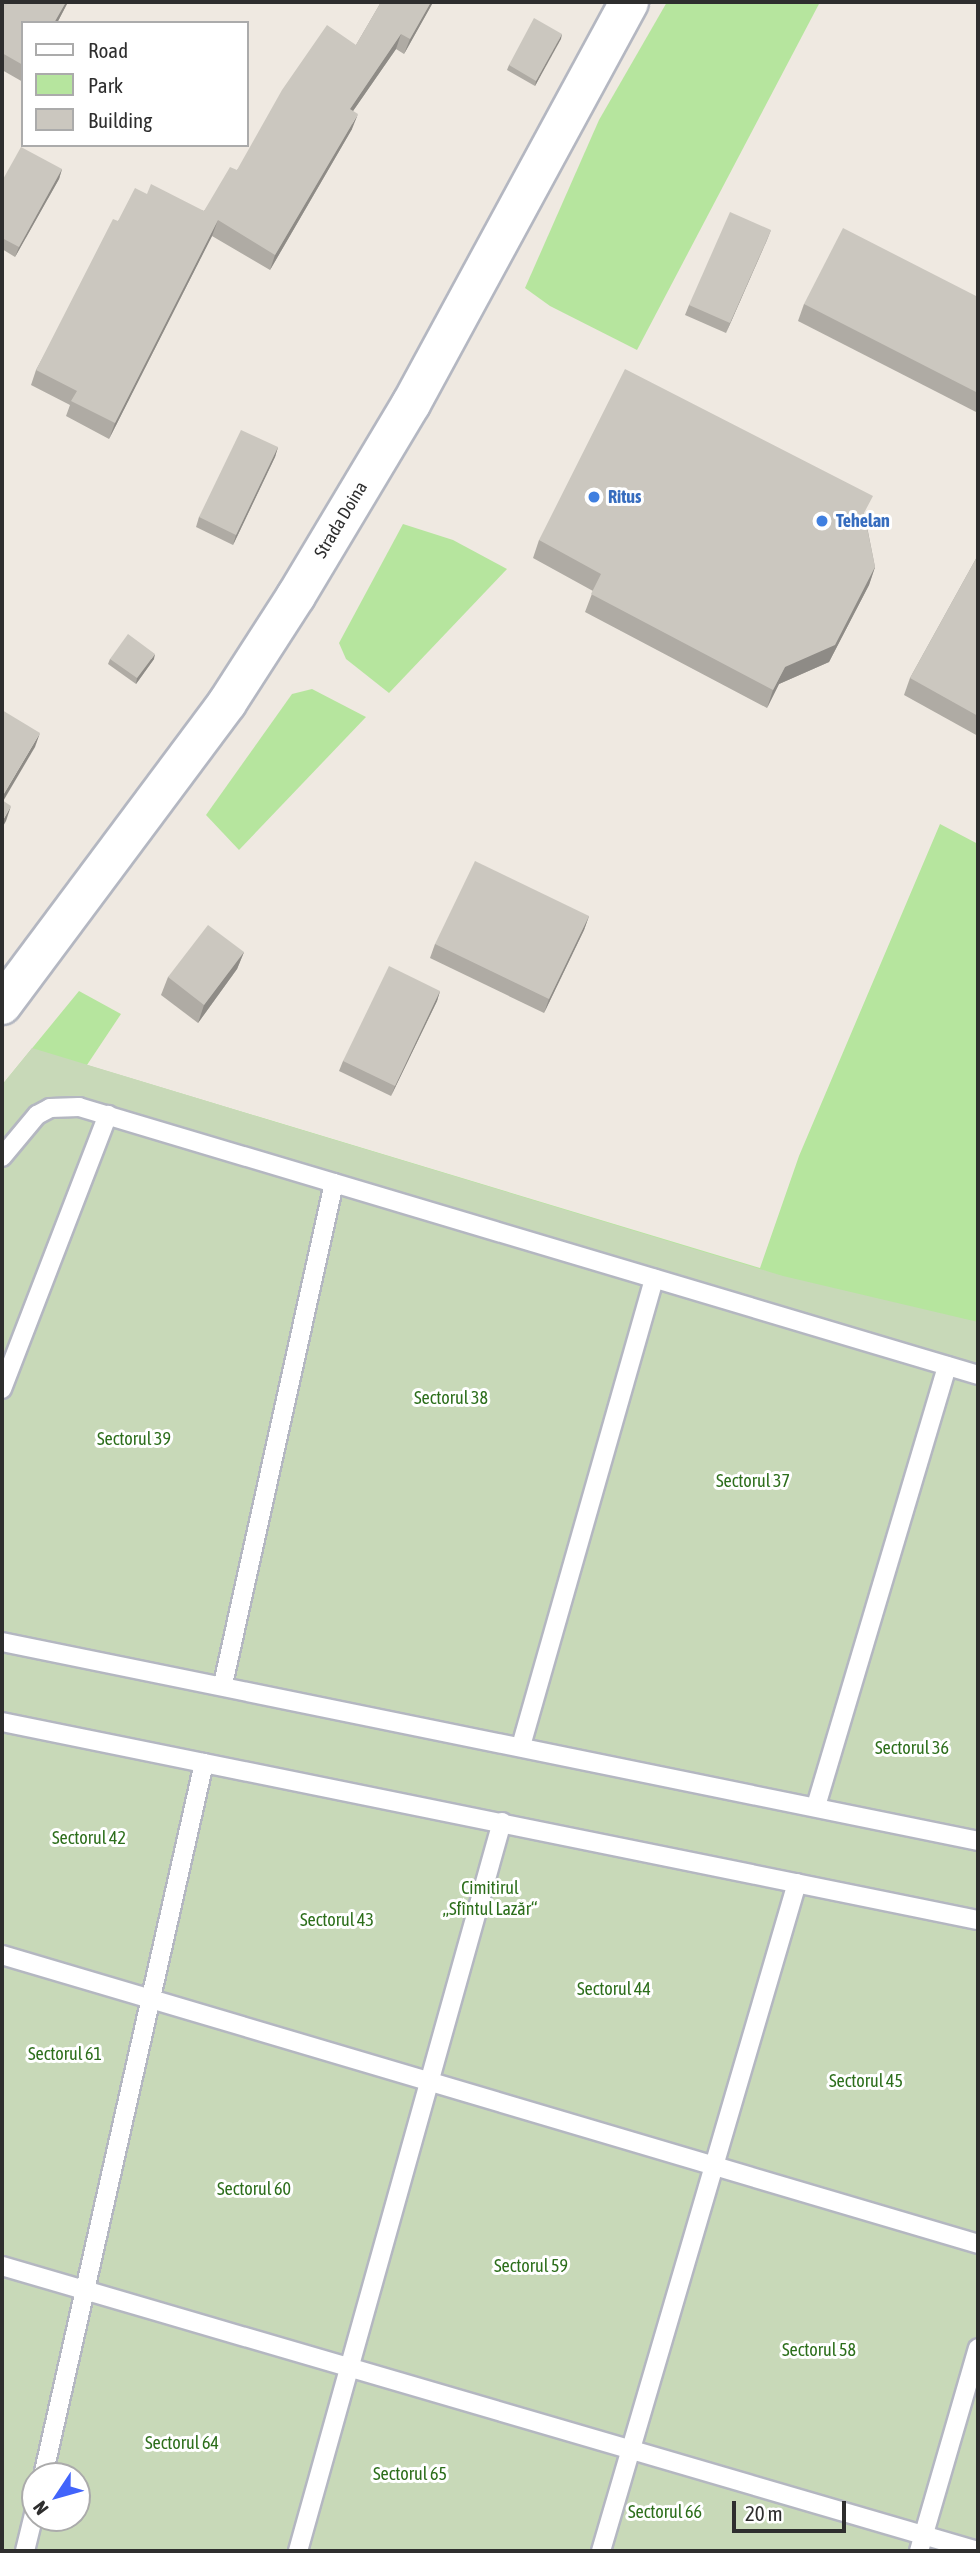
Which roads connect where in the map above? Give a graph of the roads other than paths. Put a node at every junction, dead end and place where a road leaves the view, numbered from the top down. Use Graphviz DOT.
graph roads {
  1 [pos="629,2"];
  2 [pos="2,1005"];
  3 [pos="108,1115"];
  4 [pos="2,1157"];
  5 [pos="334,1183"];
  6 [pos="654,1279"];
  7 [pos="947,1366"];
  8 [pos="978,1375"];
  9 [pos="2,1389"];
  10 [pos="2,1642"];
  11 [pos="223,1684"];
  12 [pos="2,1722"];
  13 [pos="521,1746"];
  14 [pos="204,1763"];
  15 [pos="816,1805"];
  16 [pos="502,1822"];
  17 [pos="978,1841"];
  18 [pos="797,1883"];
  19 [pos="978,1920"];
  20 [pos="2,1955"];
  21 [pos="151,1998"];
  22 [pos="430,2081"];
  23 [pos="713,2164"];
  24 [pos="978,2244"];
  25 [pos="2,2266"];
  26 [pos="88,2292"];
  27 [pos="978,2348"];
  28 [pos="349,2367"];
  29 [pos="631,2451"];
  30 [pos="46,2462"];
  31 [pos="30,2532"];
  32 [pos="921,2543"];
  33 [pos="25,2551"];
  34 [pos="298,2551"];
  35 [pos="601,2551"];
  36 [pos="978,2551"];
  1 -- 2 [label="main road, Strada Doina"];
  3 -- 4 [label="lane"];
  3 -- 5 [label="lane"];
  3 -- 9 [label="lane"];
  5 -- 6 [label="lane"];
  5 -- 11 [label="lane"];
  6 -- 7 [label="lane"];
  6 -- 13 [label="lane"];
  7 -- 8 [label="lane"];
  7 -- 15 [label="lane"];
  10 -- 11 [label="lane"];
  11 -- 13 [label="lane"];
  12 -- 14 [label="lane"];
  13 -- 15 [label="lane"];
  14 -- 16 [label="lane"];
  14 -- 21 [label="lane"];
  15 -- 17 [label="lane"];
  16 -- 18 [label="lane"];
  16 -- 22 [label="lane"];
  18 -- 19 [label="lane"];
  18 -- 23 [label="lane"];
  20 -- 21 [label="lane"];
  21 -- 22 [label="lane"];
  21 -- 26 [label="lane"];
  22 -- 23 [label="lane"];
  22 -- 28 [label="lane"];
  23 -- 24 [label="lane"];
  23 -- 29 [label="lane"];
  25 -- 26 [label="lane"];
  26 -- 28 [label="lane"];
  26 -- 30 [label="lane"];
  27 -- 32 [label="lane"];
  28 -- 29 [label="lane"];
  28 -- 34 [label="lane"];
  29 -- 32 [label="lane"];
  29 -- 35 [label="lane"];
  31 -- 33 [label="lane"];
  32 -- 36 [label="lane"];
}
